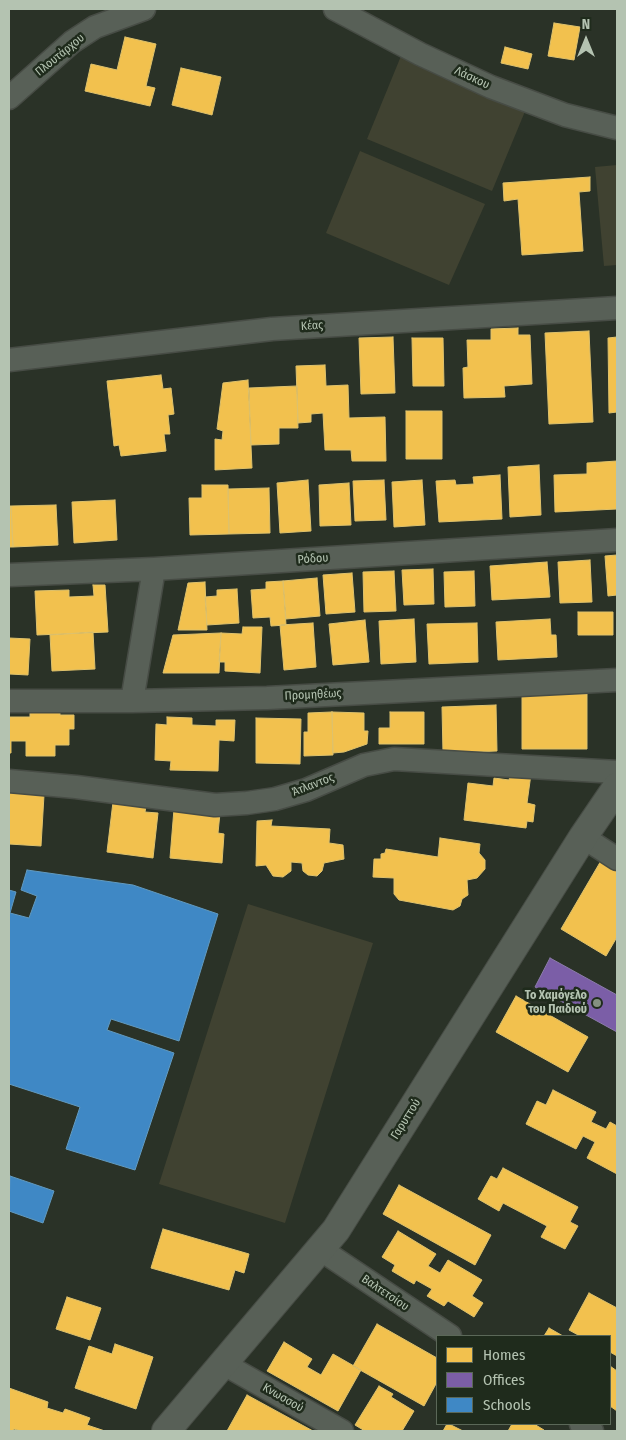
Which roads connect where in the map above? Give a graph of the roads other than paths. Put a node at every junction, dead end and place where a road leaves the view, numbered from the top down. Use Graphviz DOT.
graph roads {
  1 [pos="144,9"];
  2 [pos="335,9"];
  3 [pos="9,98"];
  4 [pos="617,128"];
  5 [pos="617,308"];
  6 [pos="9,360"];
  7 [pos="617,540"];
  8 [pos="154,569"];
  9 [pos="9,575"];
  10 [pos="617,680"];
  11 [pos="9,701"];
  12 [pos="132,701"];
  13 [pos="617,772"];
  14 [pos="9,781"];
  15 [pos="617,787"];
  16 [pos="583,837"];
  17 [pos="617,859"];
  18 [pos="320,1249"];
  19 [pos="449,1335"];
  20 [pos="224,1364"];
  21 [pos="166,1431"];
  22 [pos="342,1431"];
  1 -- 3 [label="street, Πλουτάρχου"];
  2 -- 4 [label="street, Λάσκου"];
  5 -- 6 [label="street, Κέας"];
  7 -- 8 [label="street, Ρόδου"];
  8 -- 9 [label="street, Ρόδου"];
  8 -- 12 [label="street"];
  10 -- 12 [label="street, Προμηθέως"];
  11 -- 12 [label="street, Προμηθέως"];
  13 -- 14 [label="street, Άτλαντος"];
  15 -- 16 [label="street, Γαρυττού"];
  16 -- 17 [label="street"];
  16 -- 18 [label="street, Γαρυττού"];
  18 -- 19 [label="street, Βαλτετσίου"];
  18 -- 20 [label="street, Γαρυττού"];
  20 -- 21 [label="street, Γαρυττού"];
  20 -- 22 [label="street, Κνωσσού"];
}
